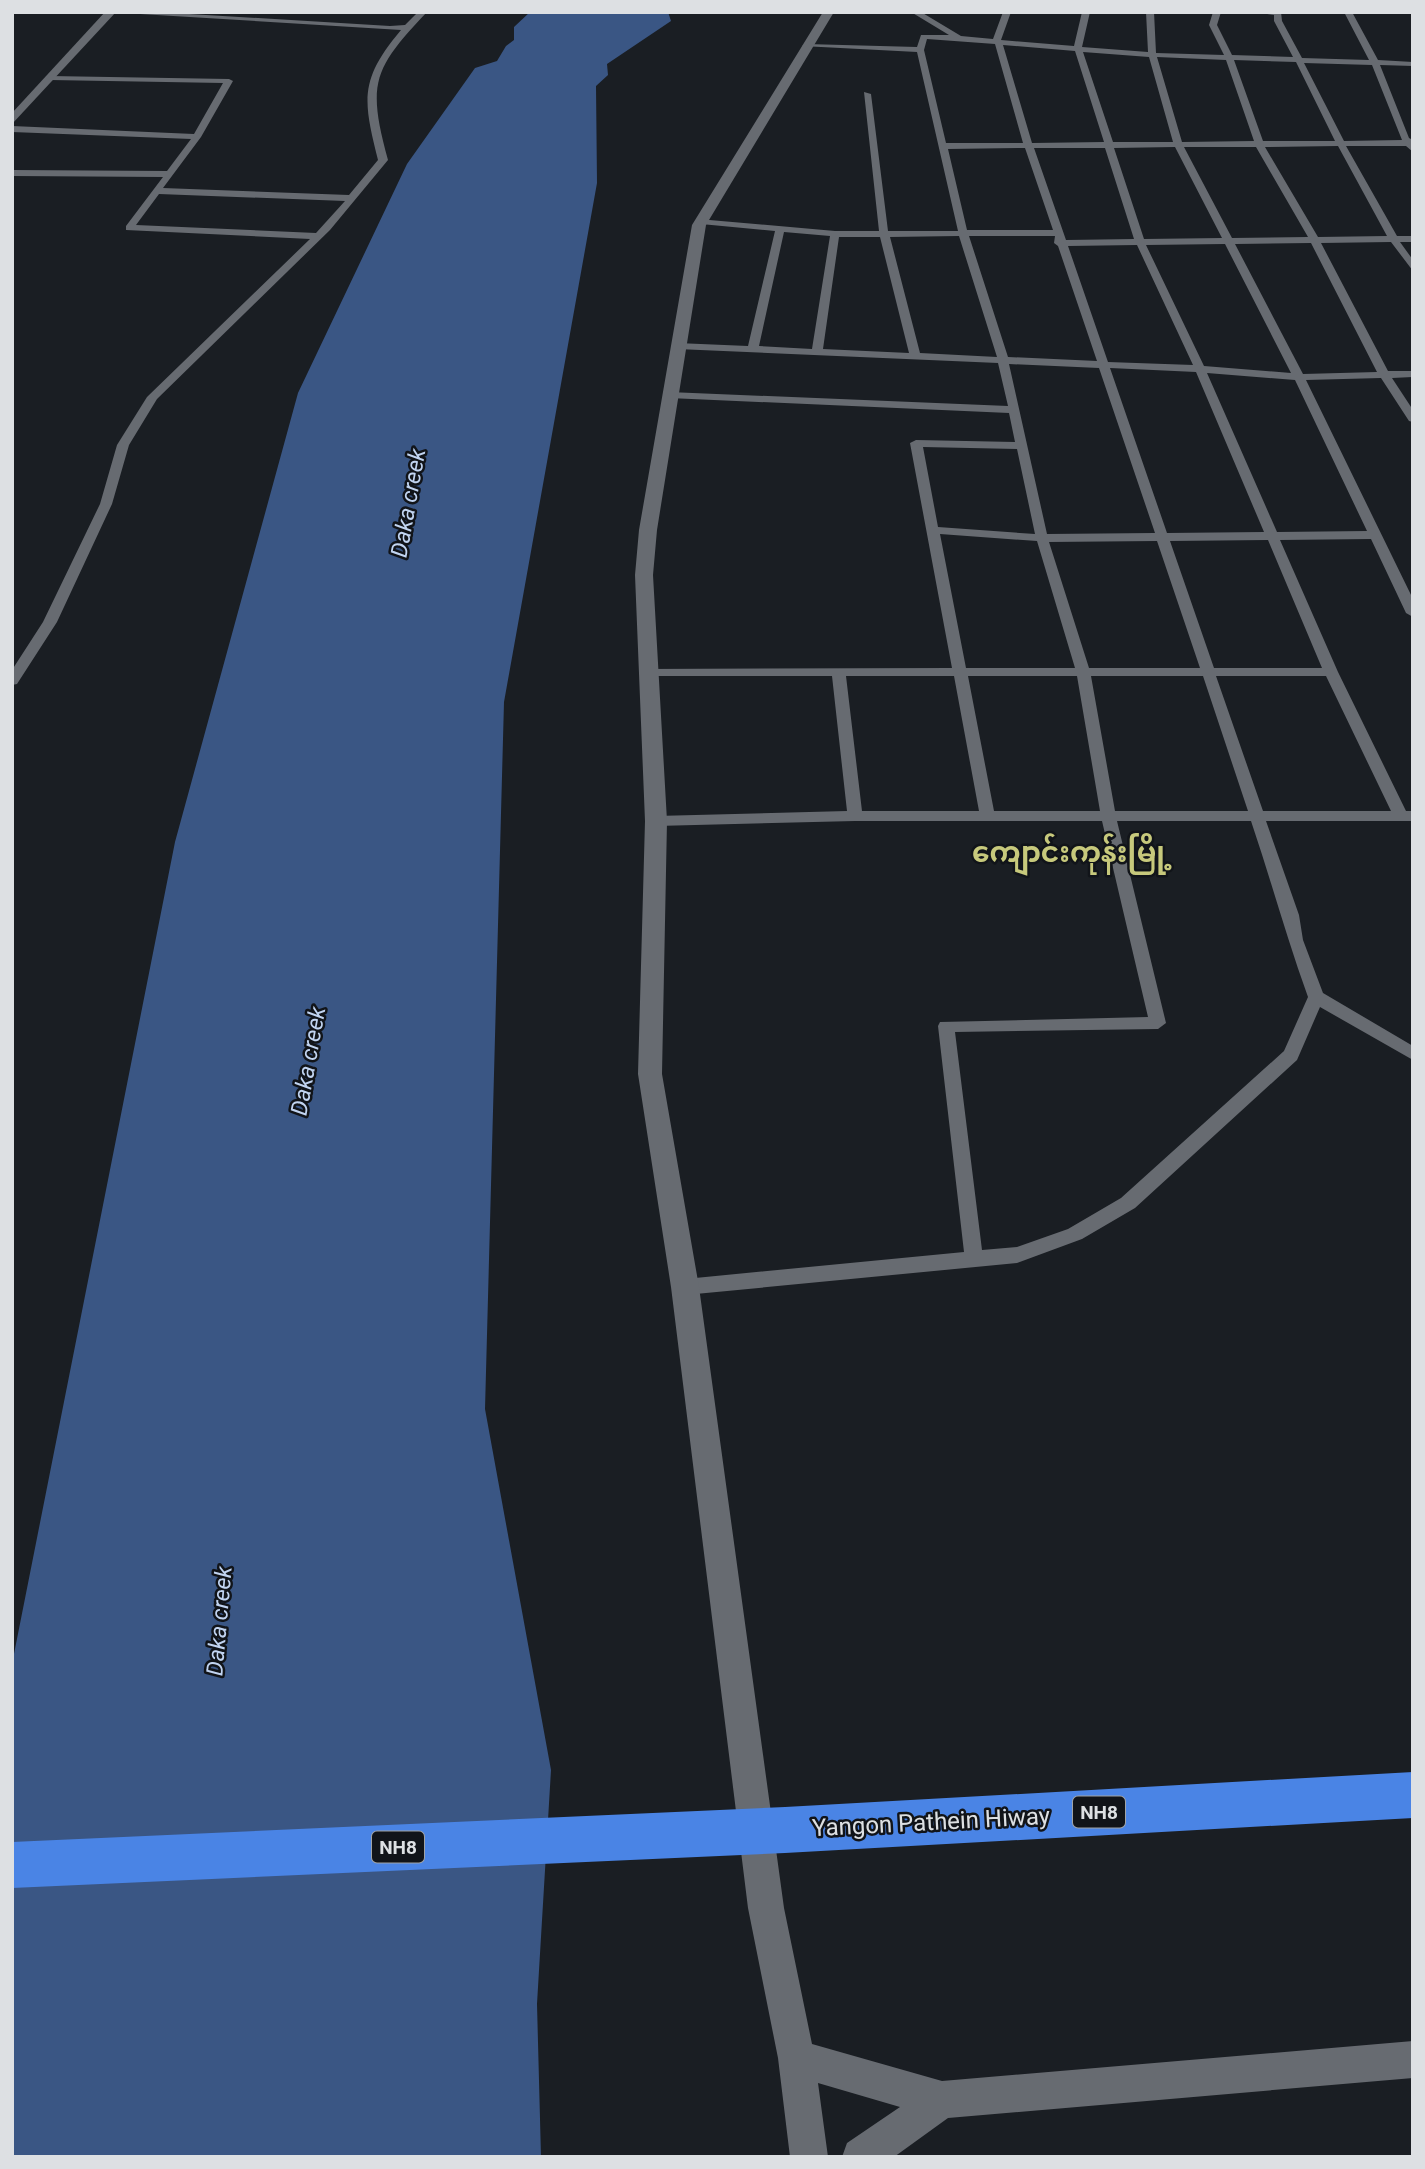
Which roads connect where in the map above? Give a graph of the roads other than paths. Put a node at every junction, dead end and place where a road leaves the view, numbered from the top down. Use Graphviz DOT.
graph roads {
  1 [pos="111,12"];
  2 [pos="423,12"];
  3 [pos="829,12"];
  4 [pos="915,12"];
  5 [pos="1007,12"];
  6 [pos="1086,12"];
  7 [pos="1150,12"];
  8 [pos="1217,12"];
  9 [pos="1258,12"];
  10 [pos="1348,12"];
  11 [pos="408,27"];
  12 [pos="959,37"];
  13 [pos="998,40"];
  14 [pos="806,46"];
  15 [pos="1078,48"];
  16 [pos="920,50"];
  17 [pos="1152,55"];
  18 [pos="1230,59"];
  19 [pos="1300,61"];
  20 [pos="1375,63"];
  21 [pos="1413,64"];
  22 [pos="50,78"];
  23 [pos="867,94"];
  24 [pos="12,120"];
  25 [pos="12,129"];
  26 [pos="197,136"];
  27 [pos="1258,142"];
  28 [pos="1338,142"];
  29 [pos="1178,144"];
  30 [pos="1109,145"];
  31 [pos="1411,145"];
  32 [pos="944,146"];
  33 [pos="1028,146"];
  34 [pos="12,173"];
  35 [pos="166,174"];
  36 [pos="155,191"];
  37 [pos="352,198"];
  38 [pos="701,221"];
  39 [pos="780,229"];
  40 [pos="962,233"];
  41 [pos="835,234"];
  42 [pos="884,234"];
  43 [pos="318,236"];
  44 [pos="1058,238"];
  45 [pos="1314,239"];
  46 [pos="1392,239"];
  47 [pos="1413,239"];
  48 [pos="1227,240"];
  49 [pos="1140,242"];
  50 [pos="1413,268"];
  51 [pos="677,346"];
  52 [pos="753,349"];
  53 [pos="817,352"];
  54 [pos="915,356"];
  55 [pos="1003,360"];
  56 [pos="1101,364"];
  57 [pos="1200,369"];
  58 [pos="1413,374"];
  59 [pos="1385,376"];
  60 [pos="1299,377"];
  61 [pos="669,395"];
  62 [pos="1014,410"];
  63 [pos="1413,419"];
  64 [pos="1022,446"];
  65 [pos="933,530"];
  66 [pos="1272,535"];
  67 [pos="1375,535"];
  68 [pos="1160,536"];
  69 [pos="1042,538"];
  70 [pos="1413,613"];
  71 [pos="1083,670"];
  72 [pos="959,672"];
  73 [pos="1331,672"];
  74 [pos="648,673"];
  75 [pos="839,673"];
  76 [pos="1207,674"];
  77 [pos="12,681"];
  78 [pos="855,816"];
  79 [pos="1407,816"];
  80 [pos="988,817"];
  81 [pos="1256,817"];
  82 [pos="1110,818"];
  83 [pos="656,821"];
  84 [pos="1316,998"];
  85 [pos="1413,1054"];
  86 [pos="974,1259"];
  87 [pos="684,1287"];
  88 [pos="1413,1795"];
  89 [pos="12,1865"];
  90 [pos="796,2059"];
  91 [pos="1413,2059"];
  92 [pos="942,2100"];
  93 [pos="809,2157"];
  94 [pos="861,2157"];
  1 -- 11 [label="street"];
  1 -- 22 [label="street"];
  2 -- 11 [label="street"];
  3 -- 14 [label="street"];
  4 -- 12 [label="street"];
  5 -- 13 [label="street"];
  6 -- 15 [label="street"];
  7 -- 17 [label="street"];
  8 -- 18 [label="street"];
  9 -- 19 [label="street"];
  10 -- 20 [label="street"];
  11 -- 37 [label="street"];
  12 -- 13 [label="street"];
  12 -- 16 [label="street"];
  13 -- 15 [label="street"];
  13 -- 33 [label="street"];
  14 -- 16 [label="street"];
  14 -- 38 [label="street"];
  15 -- 17 [label="street"];
  15 -- 30 [label="street"];
  16 -- 32 [label="street"];
  17 -- 18 [label="street"];
  17 -- 29 [label="street"];
  18 -- 19 [label="street"];
  18 -- 27 [label="street"];
  19 -- 20 [label="street"];
  19 -- 28 [label="street"];
  20 -- 21 [label="street"];
  20 -- 31 [label="street"];
  22 -- 24 [label="street"];
  22 -- 26 [label="street"];
  23 -- 42 [label="street"];
  25 -- 26 [label="street"];
  26 -- 35 [label="street"];
  27 -- 28 [label="street"];
  27 -- 29 [label="street"];
  27 -- 45 [label="street"];
  28 -- 31 [label="street"];
  28 -- 46 [label="street"];
  29 -- 30 [label="street"];
  29 -- 48 [label="street"];
  30 -- 33 [label="street"];
  30 -- 49 [label="street"];
  32 -- 33 [label="street"];
  32 -- 40 [label="street"];
  33 -- 44 [label="street"];
  34 -- 35 [label="street"];
  35 -- 36 [label="street"];
  36 -- 37 [label="street"];
  36 -- 43 [label="street"];
  37 -- 43 [label="street"];
  38 -- 39 [label="street"];
  38 -- 51 [label="street"];
  39 -- 41 [label="street"];
  39 -- 52 [label="street"];
  40 -- 42 [label="street"];
  40 -- 44 [label="street"];
  40 -- 55 [label="street"];
  41 -- 42 [label="street"];
  41 -- 53 [label="street"];
  42 -- 54 [label="street"];
  43 -- 77 [label="street"];
  44 -- 49 [label="street"];
  44 -- 56 [label="street"];
  45 -- 46 [label="street"];
  45 -- 48 [label="street"];
  45 -- 59 [label="street"];
  46 -- 47 [label="street"];
  46 -- 50 [label="street"];
  48 -- 49 [label="street"];
  48 -- 60 [label="street"];
  49 -- 57 [label="street"];
  51 -- 52 [label="street"];
  51 -- 61 [label="street"];
  52 -- 53 [label="street"];
  53 -- 54 [label="street"];
  54 -- 55 [label="street"];
  55 -- 56 [label="street"];
  55 -- 62 [label="street"];
  56 -- 57 [label="street"];
  56 -- 68 [label="street"];
  57 -- 60 [label="street"];
  57 -- 66 [label="street"];
  58 -- 59 [label="street"];
  59 -- 60 [label="street"];
  59 -- 63 [label="street"];
  60 -- 67 [label="street"];
  61 -- 62 [label="street"];
  61 -- 74 [label="street"];
  62 -- 64 [label="street"];
  64 -- 65 [label="street"];
  64 -- 69 [label="street"];
  65 -- 69 [label="street"];
  65 -- 72 [label="street"];
  66 -- 67 [label="street"];
  66 -- 68 [label="street"];
  66 -- 73 [label="street"];
  67 -- 70 [label="street"];
  68 -- 69 [label="street"];
  68 -- 76 [label="street"];
  69 -- 71 [label="street"];
  71 -- 72 [label="street"];
  71 -- 76 [label="street"];
  71 -- 82 [label="street"];
  72 -- 75 [label="street"];
  72 -- 80 [label="street"];
  73 -- 76 [label="street"];
  73 -- 79 [label="street"];
  74 -- 75 [label="street"];
  74 -- 83 [label="street"];
  75 -- 78 [label="street"];
  76 -- 81 [label="street"];
  78 -- 80 [label="street"];
  78 -- 83 [label="street"];
  79 -- 81 [label="street"];
  80 -- 82 [label="street"];
  81 -- 82 [label="street"];
  81 -- 84 [label="street"];
  82 -- 86 [label="street"];
  83 -- 87 [label="street"];
  84 -- 85 [label="street"];
  84 -- 86 [label="street"];
  86 -- 87 [label="street"];
  87 -- 90 [label="street"];
  88 -- 89 [label="highway, Yangon Pathein Hiway / NH8"];
  90 -- 92 [label="street"];
  90 -- 93 [label="street"];
  91 -- 92 [label="street"];
  92 -- 94 [label="street"];
}
